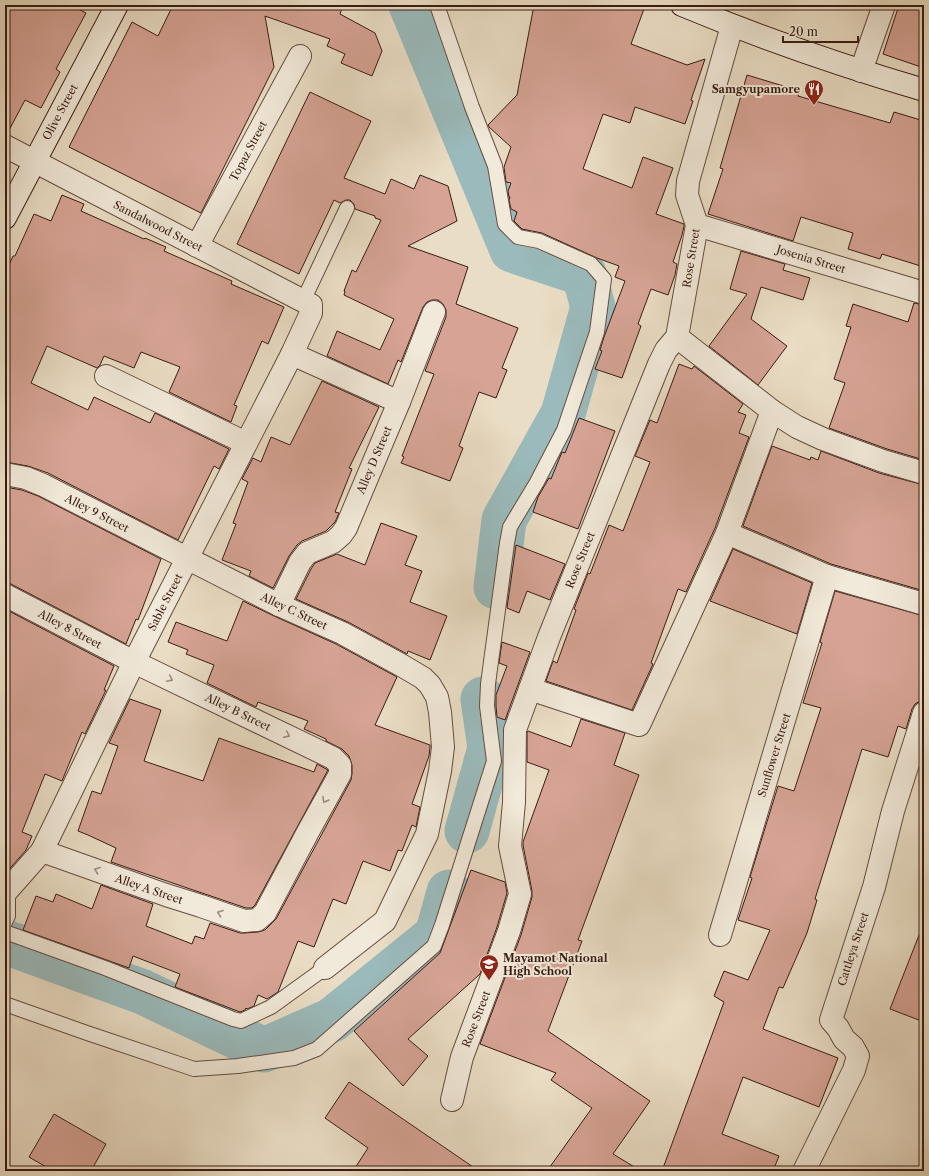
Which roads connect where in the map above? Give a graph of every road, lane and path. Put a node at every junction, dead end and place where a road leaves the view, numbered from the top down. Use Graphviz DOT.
graph roads {
  1 [pos="117,5"];
  2 [pos="437,5"];
  3 [pos="682,5"];
  4 [pos="884,5"];
  5 [pos="732,26"];
  6 [pos="300,56"];
  7 [pos="861,71"];
  8 [pos="924,90"];
  9 [pos="5,146"];
  10 [pos="34,161"];
  11 [pos="347,208"];
  12 [pos="5,218"];
  13 [pos="697,225"];
  14 [pos="197,246"];
  15 [pos="924,293"];
  16 [pos="307,303"];
  17 [pos="434,312"];
  18 [pos="677,337"];
  19 [pos="292,354"];
  20 [pos="106,376"];
  21 [pos="399,402"];
  22 [pos="772,411"];
  23 [pos="246,443"];
  24 [pos="924,473"];
  25 [pos="5,474"];
  26 [pos="727,533"];
  27 [pos="187,558"];
  28 [pos="827,576"];
  29 [pos="5,595"];
  30 [pos="924,604"];
  31 [pos="279,605"];
  32 [pos="134,662"];
  33 [pos="530,690"];
  34 [pos="924,713"];
  35 [pos="42,851"];
  36 [pos="6,892"];
  37 [pos="258,920"];
  38 [pos="5,922"];
  39 [pos="5,932"];
  40 [pos="720,935"];
  41 [pos="325,968"];
  42 [pos="5,1004"];
  43 [pos="452,1100"];
  44 [pos="804,1171"];
  1 -- 10 [label="street, Olive Street"];
  2 -- 42 [label="lane"];
  3 -- 5 [label="street"];
  4 -- 7 [label="street"];
  5 -- 7 [label="street"];
  5 -- 13 [label="street, Rose Street"];
  6 -- 14 [label="street, Topaz Street"];
  7 -- 8 [label="street"];
  9 -- 10 [label="street, Sandalwood Street"];
  10 -- 12 [label="street, Olive Street"];
  10 -- 14 [label="street, Sandalwood Street"];
  11 -- 16 [label="lane"];
  13 -- 15 [label="street, Josenia Street"];
  13 -- 18 [label="street, Rose Street"];
  14 -- 16 [label="street, Sandalwood Street"];
  16 -- 19 [label="street, Sable Street"];
  17 -- 21 [label="street, Alley D Street"];
  18 -- 22 [label="street"];
  18 -- 33 [label="street, Rose Street"];
  19 -- 21 [label="street"];
  19 -- 23 [label="street, Sable Street"];
  20 -- 23 [label="street"];
  21 -- 31 [label="street, Alley D Street"];
  22 -- 24 [label="street"];
  22 -- 26 [label="street"];
  23 -- 27 [label="street, Sable Street"];
  25 -- 27 [label="street, Alley 9 Street"];
  26 -- 28 [label="street"];
  26 -- 33 [label="street"];
  27 -- 31 [label="street, Alley C Street"];
  27 -- 32 [label="street, Sable Street"];
  28 -- 30 [label="street"];
  28 -- 40 [label="street, Sunflower Street"];
  29 -- 32 [label="street, Alley 8 Street"];
  31 -- 41 [label="street, Alley C Street"];
  32 -- 35 [label="street, Sable Street"];
  32 -- 37 [label="street, Alley B Street, one-way"];
  33 -- 43 [label="street, Rose Street"];
  34 -- 44 [label="street, Cattleya Street"];
  35 -- 36 [label="street, Sable Street"];
  37 -- 35 [label="street, Alley A Street, one-way"];
  36 -- 38 [label="lane"];
  39 -- 41 [label="lane"];
}
